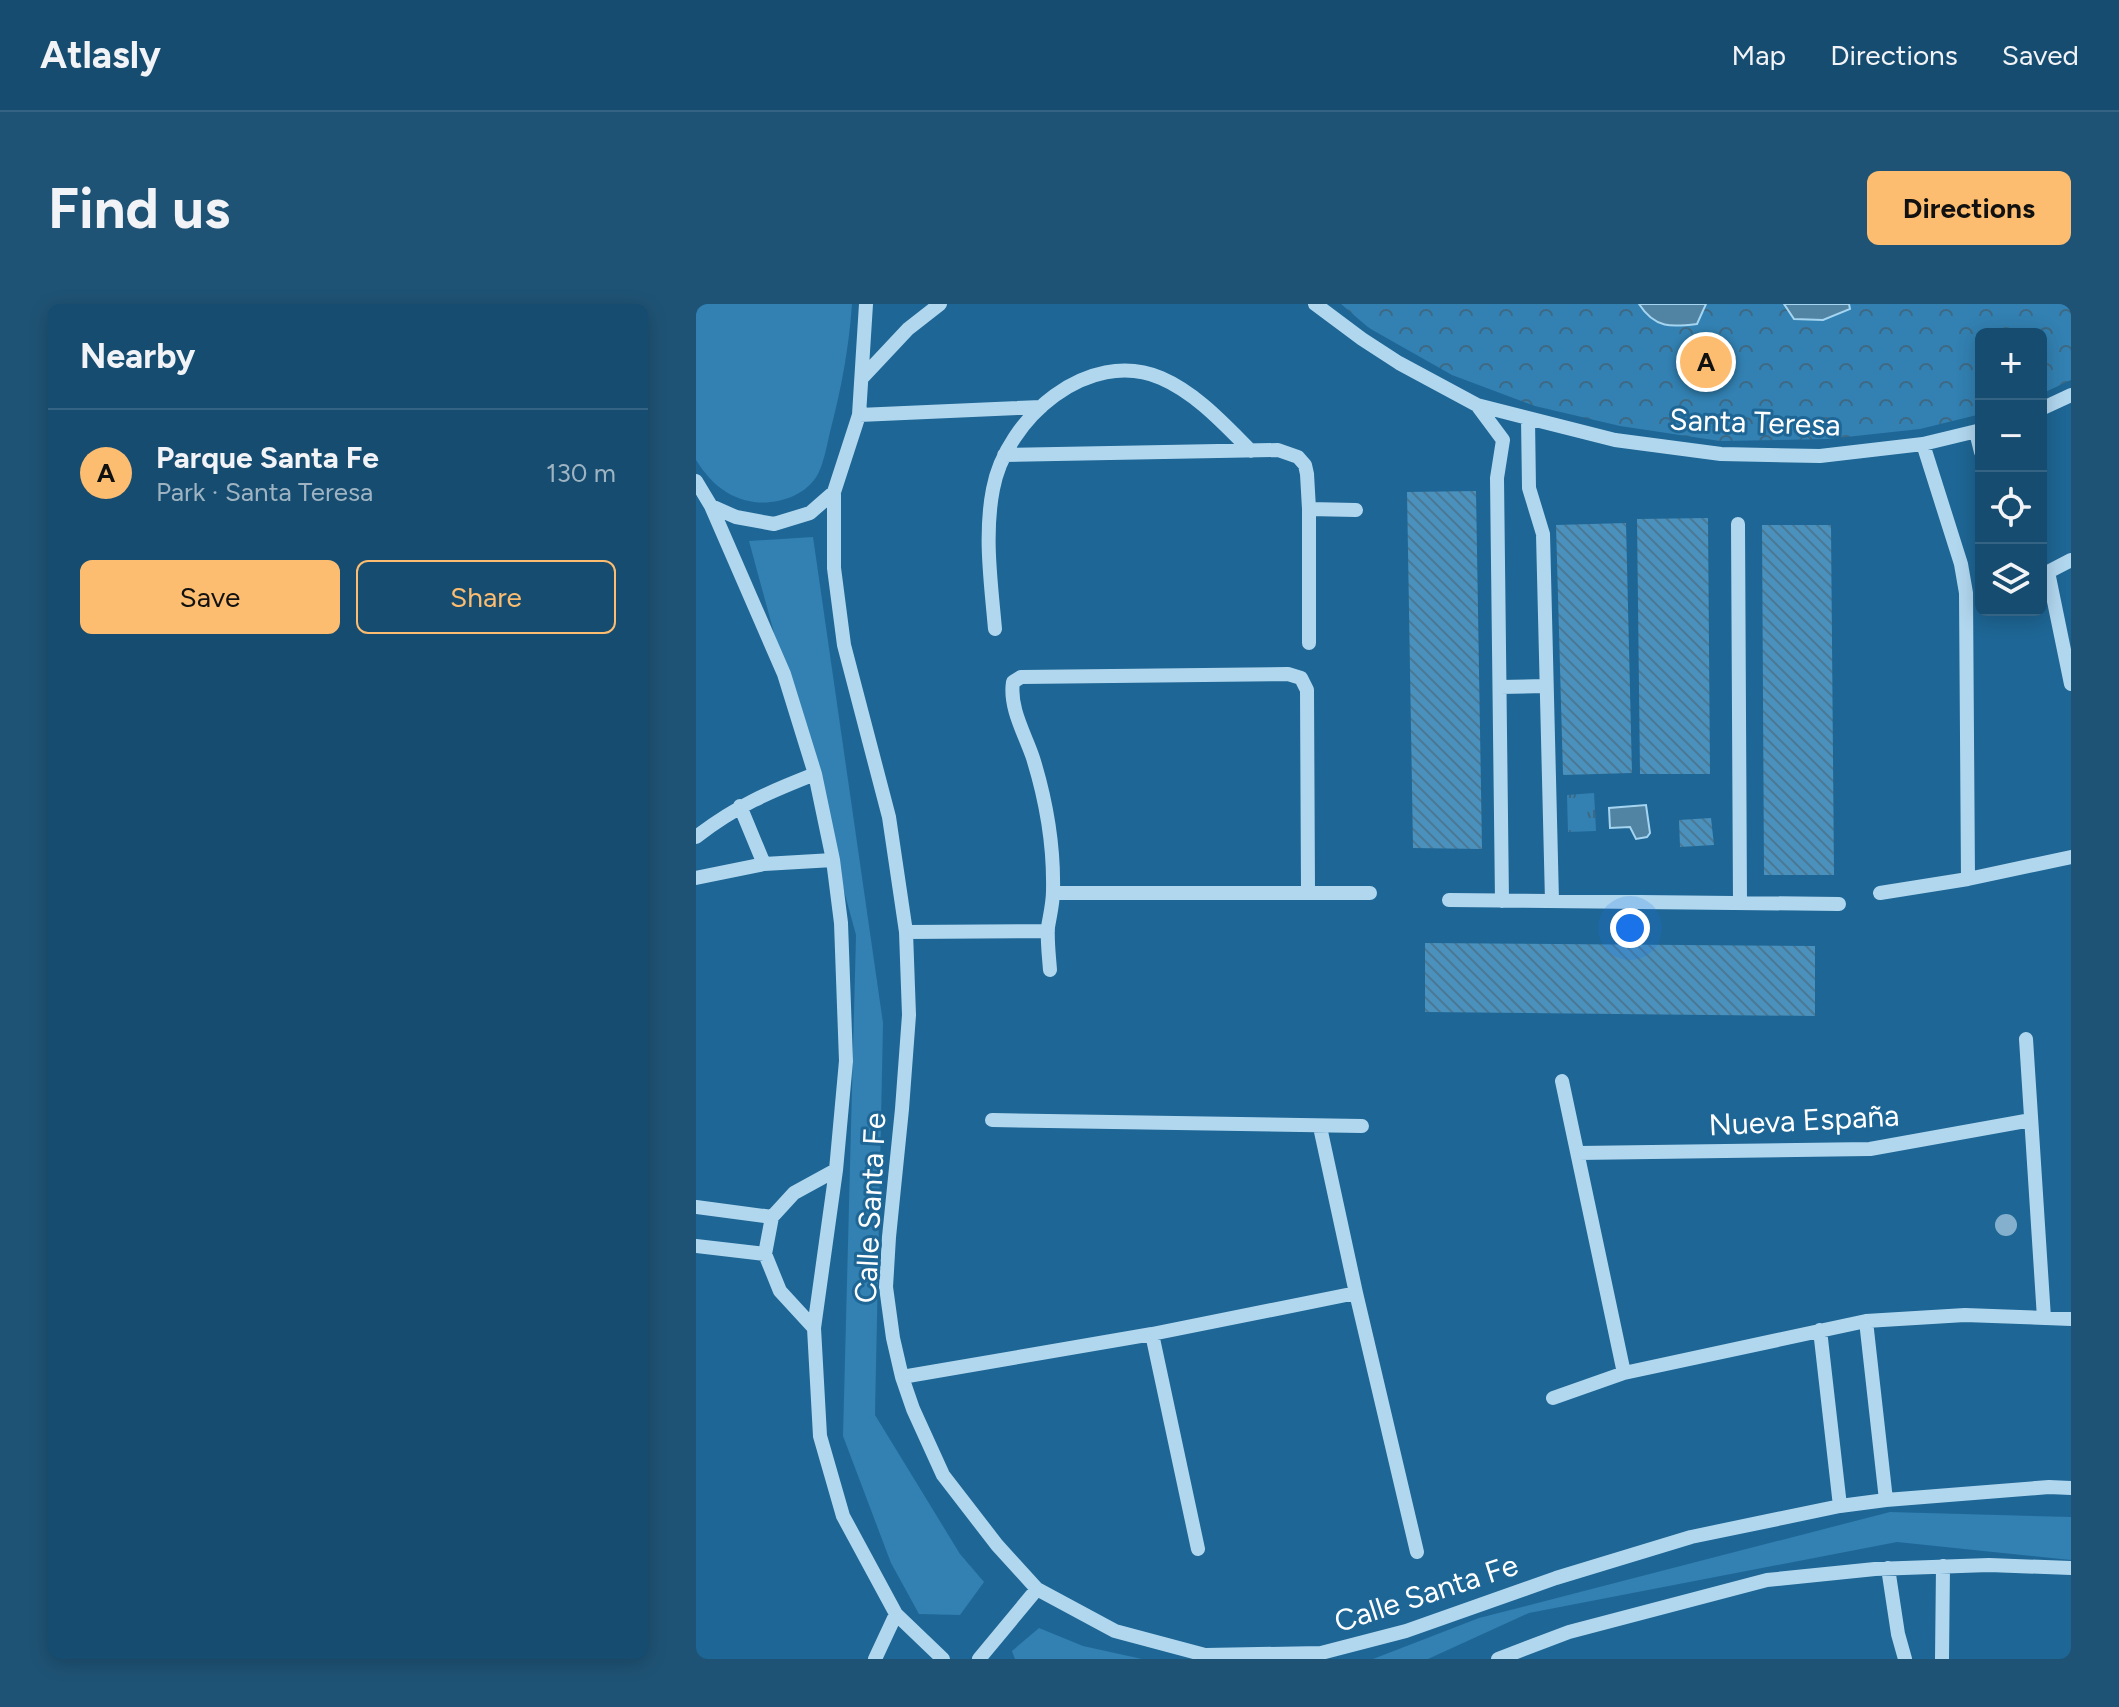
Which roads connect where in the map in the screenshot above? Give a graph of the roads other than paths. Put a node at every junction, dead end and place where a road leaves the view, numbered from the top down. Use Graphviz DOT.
graph roads {
  1 [pos="866,304"];
  2 [pos="940,304"];
  3 [pos="1315,304"];
  4 [pos="862,378"];
  5 [pos="2071,395"];
  6 [pos="1477,405"];
  7 [pos="2047,406"];
  8 [pos="1041,407"];
  9 [pos="859,415"];
  10 [pos="1528,419"];
  11 [pos="1975,432"];
  12 [pos="1923,444"];
  13 [pos="1251,451"];
  14 [pos="1004,455"];
  15 [pos="696,481"];
  16 [pos="834,492"];
  17 [pos="711,506"];
  18 [pos="1309,509"];
  19 [pos="1356,510"];
  20 [pos="1738,524"];
  21 [pos="2071,560"];
  22 [pos="2047,571"];
  23 [pos="2047,584"];
  24 [pos="995,629"];
  25 [pos="1309,643"];
  26 [pos="2071,684"];
  27 [pos="1546,686"];
  28 [pos="1500,687"];
  29 [pos="815,774"];
  30 [pos="740,806"];
  31 [pos="696,837"];
  32 [pos="2071,857"];
  33 [pos="833,860"];
  34 [pos="764,864"];
  35 [pos="696,878"];
  36 [pos="1968,879"];
  37 [pos="1308,891"];
  38 [pos="1053,893"];
  39 [pos="1370,893"];
  40 [pos="1880,893"];
  41 [pos="1449,900"];
  42 [pos="1502,901"];
  43 [pos="1552,901"];
  44 [pos="1740,903"];
  45 [pos="1839,904"];
  46 [pos="1048,931"];
  47 [pos="906,932"];
  48 [pos="1050,970"];
  49 [pos="2026,1039"];
  50 [pos="1562,1081"];
  51 [pos="992,1120"];
  52 [pos="2031,1120"];
  53 [pos="1362,1126"];
  54 [pos="1320,1127"];
  55 [pos="1578,1153"];
  56 [pos="836,1170"];
  57 [pos="696,1207"];
  58 [pos="772,1217"];
  59 [pos="696,1246"];
  60 [pos="765,1254"];
  61 [pos="1356,1293"];
  62 [pos="2044,1318"];
  63 [pos="2071,1319"];
  64 [pos="1866,1321"];
  65 [pos="814,1328"];
  66 [pos="1820,1330"];
  67 [pos="1152,1334"];
  68 [pos="1624,1373"];
  69 [pos="902,1377"];
  70 [pos="1553,1398"];
  71 [pos="2071,1488"];
  72 [pos="1886,1500"];
  73 [pos="1840,1506"];
  74 [pos="1198,1549"];
  75 [pos="1417,1552"];
  76 [pos="1943,1566"];
  77 [pos="1888,1568"];
  78 [pos="2071,1568"];
  79 [pos="1037,1589"];
  80 [pos="896,1614"];
  81 [pos="875,1659"];
  82 [pos="943,1659"];
  83 [pos="979,1659"];
  84 [pos="1498,1659"];
  85 [pos="1905,1659"];
  86 [pos="1942,1659"];
  1 -- 4 [label="street, Calle Santa Fe"];
  2 -- 4 [label="street"];
  3 -- 6 [label="street, Santa Teresa"];
  4 -- 9 [label="street, Calle Santa Fe"];
  5 -- 7 [label="street"];
  6 -- 10 [label="street, Santa Teresa"];
  6 -- 28 [label="street, Santa Teresa"];
  8 -- 9 [label="street"];
  8 -- 13 [label="street"];
  8 -- 14 [label="street"];
  9 -- 16 [label="street, Calle Santa Fe"];
  10 -- 12 [label="street, Santa Teresa"];
  10 -- 27 [label="street"];
  11 -- 12 [label="street, Santa Teresa"];
  12 -- 36 [label="street"];
  13 -- 14 [label="street"];
  13 -- 18 [label="street"];
  14 -- 24 [label="street"];
  15 -- 17 [label="street, Calle Santa Fe"];
  16 -- 17 [label="street"];
  16 -- 47 [label="street, Calle Santa Fe"];
  17 -- 29 [label="street, Calle Santa Fe"];
  18 -- 19 [label="street"];
  18 -- 25 [label="street"];
  20 -- 44 [label="street"];
  21 -- 22 [label="street"];
  23 -- 26 [label="street"];
  27 -- 28 [label="street"];
  27 -- 43 [label="street"];
  28 -- 42 [label="street, Santa Teresa"];
  29 -- 30 [label="street"];
  29 -- 33 [label="street, Calle Santa Fe"];
  30 -- 31 [label="street"];
  30 -- 34 [label="street"];
  32 -- 36 [label="street"];
  33 -- 34 [label="street"];
  33 -- 56 [label="street, Calle Santa Fe"];
  34 -- 35 [label="street"];
  36 -- 40 [label="street"];
  37 -- 38 [label="street"];
  37 -- 38 [label="street"];
  37 -- 39 [label="street"];
  38 -- 46 [label="street"];
  41 -- 42 [label="street"];
  42 -- 43 [label="street"];
  43 -- 44 [label="street"];
  44 -- 45 [label="street"];
  46 -- 47 [label="street"];
  46 -- 48 [label="street"];
  47 -- 69 [label="street, Calle Santa Fe"];
  49 -- 52 [label="street"];
  50 -- 55 [label="street"];
  51 -- 54 [label="street"];
  52 -- 55 [label="street, Nueva España"];
  52 -- 62 [label="street"];
  53 -- 54 [label="street"];
  54 -- 61 [label="street"];
  55 -- 68 [label="street"];
  56 -- 58 [label="street"];
  56 -- 65 [label="street, Calle Santa Fe"];
  57 -- 58 [label="street"];
  58 -- 60 [label="street"];
  59 -- 60 [label="street"];
  60 -- 65 [label="street"];
  61 -- 67 [label="street"];
  61 -- 75 [label="street"];
  62 -- 63 [label="street"];
  62 -- 64 [label="street"];
  64 -- 66 [label="street"];
  64 -- 72 [label="street"];
  65 -- 80 [label="street, Calle Santa Fe"];
  66 -- 68 [label="street"];
  66 -- 73 [label="street"];
  67 -- 69 [label="street"];
  67 -- 74 [label="street"];
  68 -- 70 [label="street"];
  69 -- 79 [label="street, Calle Santa Fe"];
  71 -- 72 [label="street, Calle Santa Fe"];
  72 -- 73 [label="street, Calle Santa Fe"];
  73 -- 79 [label="street, Calle Santa Fe"];
  76 -- 77 [label="street"];
  76 -- 78 [label="street"];
  76 -- 86 [label="street"];
  77 -- 84 [label="street"];
  77 -- 85 [label="street"];
  79 -- 83 [label="street"];
  80 -- 81 [label="street"];
  80 -- 82 [label="street, Calle Santa Fe"];
}
